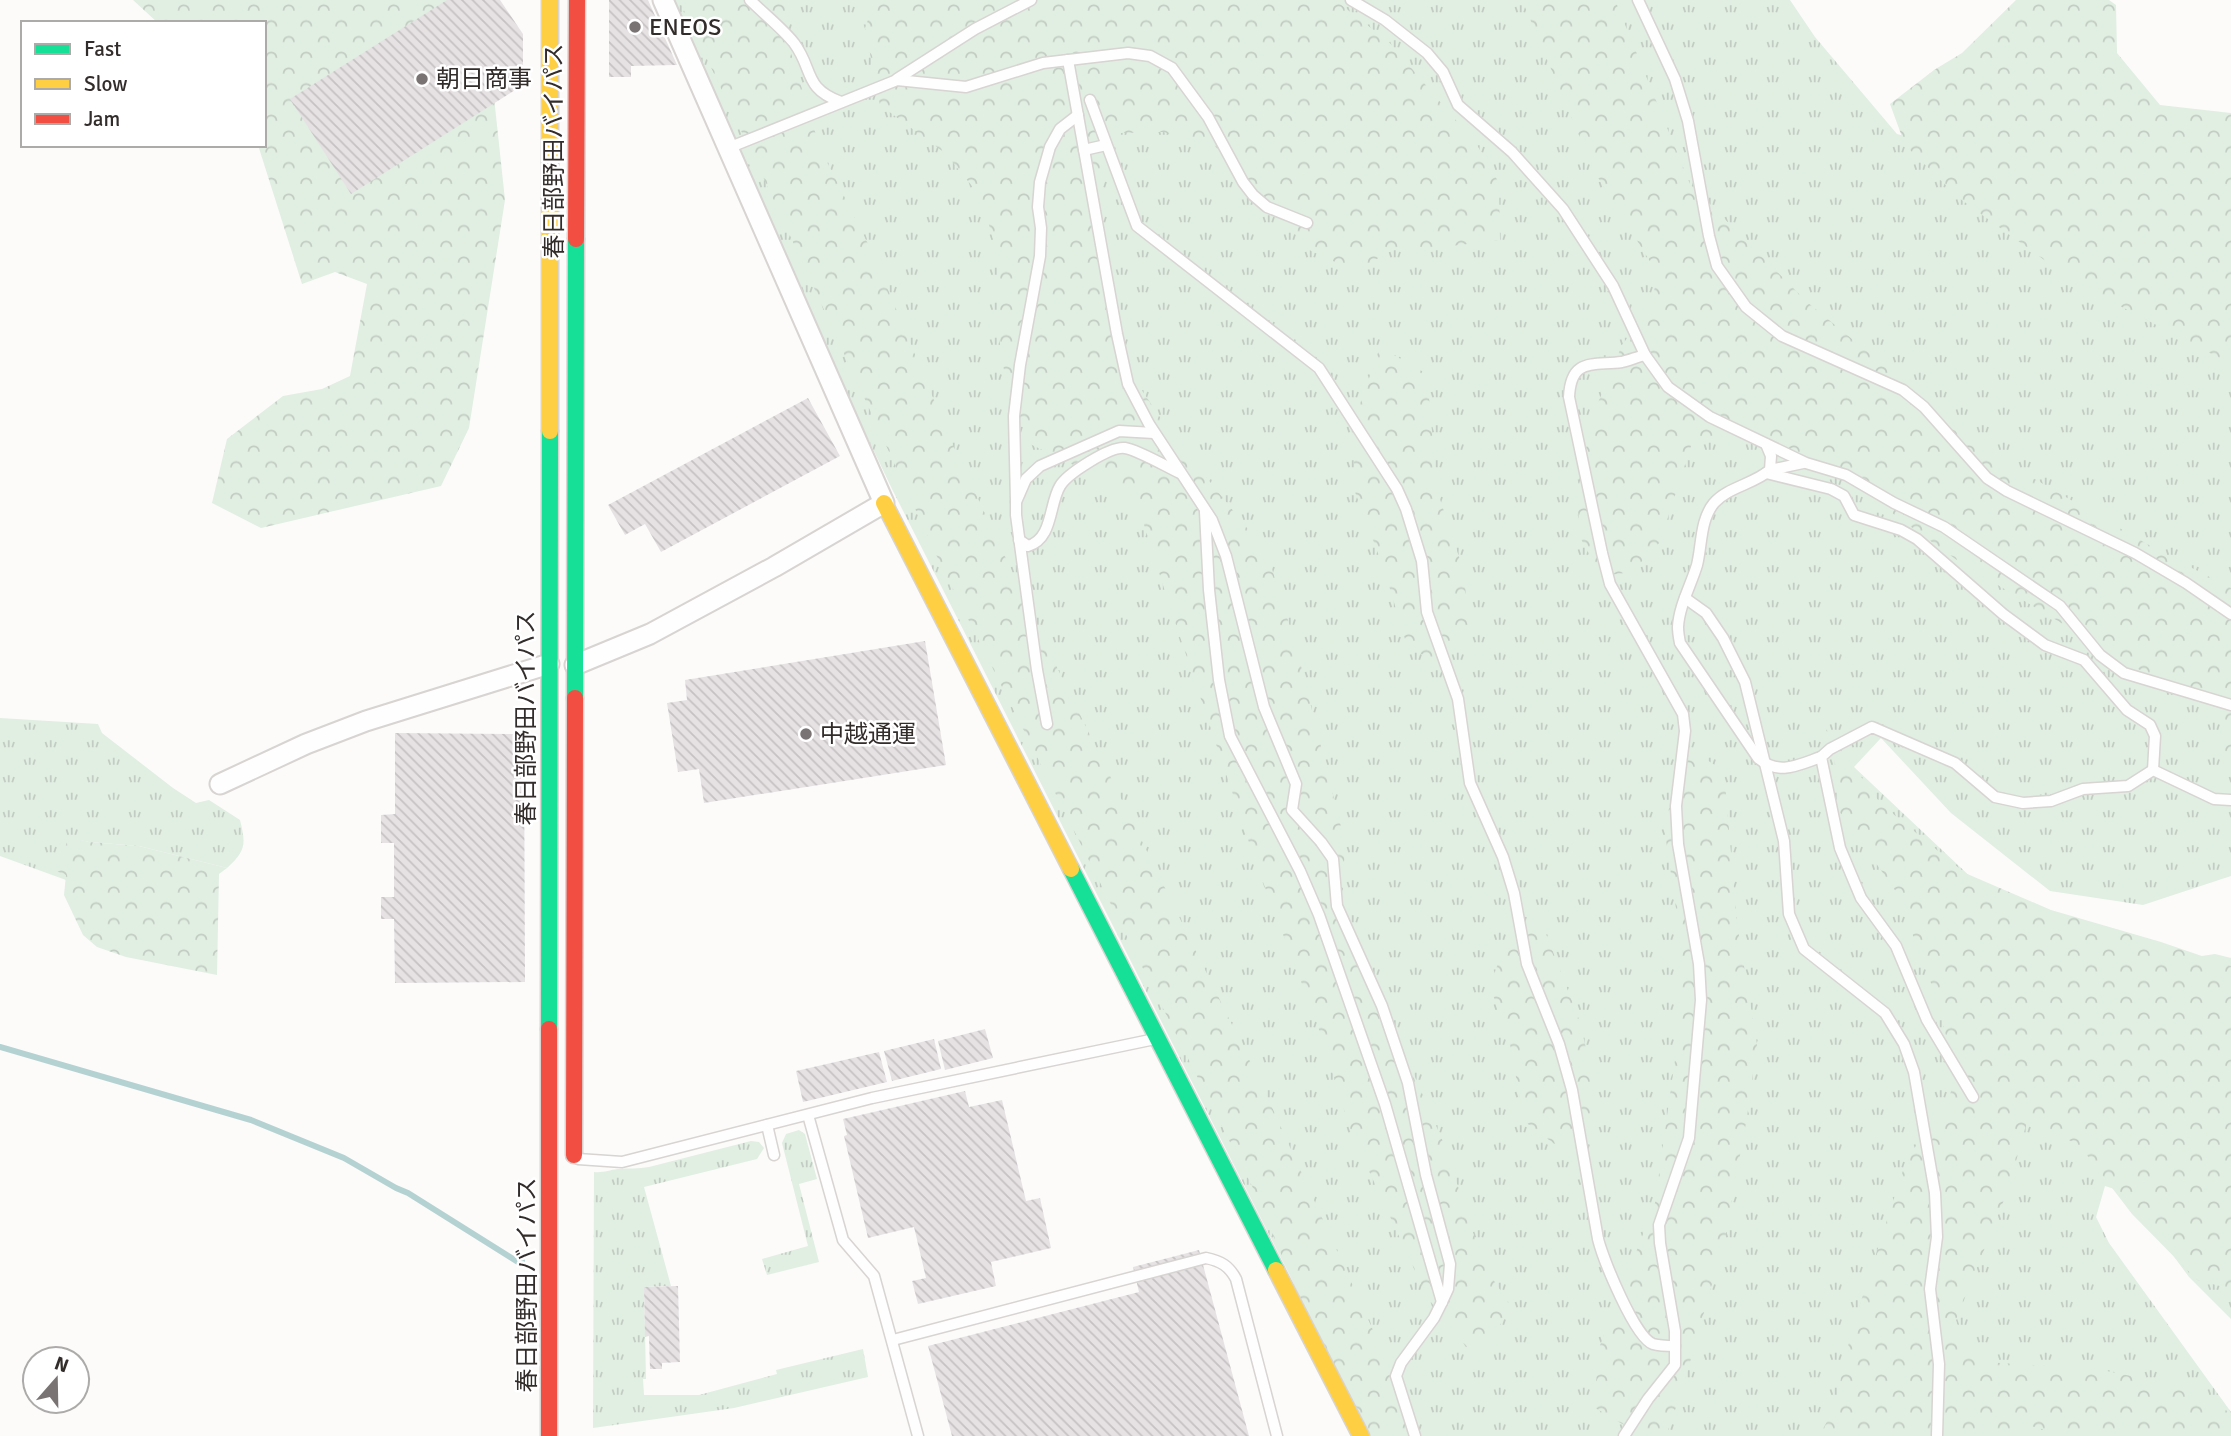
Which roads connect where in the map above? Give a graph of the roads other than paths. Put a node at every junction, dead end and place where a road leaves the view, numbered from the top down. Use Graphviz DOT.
graph roads {
  1 [pos="551,0"];
  2 [pos="577,0"];
  3 [pos="663,0"];
  4 [pos="750,0"];
  5 [pos="1031,0"];
  6 [pos="1351,0"];
  7 [pos="1638,0"];
  8 [pos="1068,60"];
  9 [pos="897,80"];
  10 [pos="1090,100"];
  11 [pos="841,102"];
  12 [pos="1078,116"];
  13 [pos="1106,145"];
  14 [pos="728,148"];
  15 [pos="1084,150"];
  16 [pos="1307,223"];
  17 [pos="1645,355"];
  18 [pos="1154,433"];
  19 [pos="1766,444"];
  20 [pos="1806,463"];
  21 [pos="1768,472"];
  22 [pos="1181,473"];
  23 [pos="1016,502"];
  24 [pos="884,503"];
  25 [pos="1204,508"];
  26 [pos="1019,540"];
  27 [pos="1685,598"];
  28 [pos="2231,614"];
  29 [pos="549,664"];
  30 [pos="575,665"];
  31 [pos="2231,705"];
  32 [pos="1047,724"];
  33 [pos="1821,757"];
  34 [pos="1768,766"];
  35 [pos="2153,770"];
  36 [pos="220,784"];
  37 [pos="2231,800"];
  38 [pos="1158,1038"];
  39 [pos="1973,1097"];
  40 [pos="808,1115"];
  41 [pos="767,1125"];
  42 [pos="774,1155"];
  43 [pos="574,1166"];
  44 [pos="1442,1301"];
  45 [pos="893,1340"];
  46 [pos="1675,1346"];
  47 [pos="550,1436"];
  48 [pos="919,1436"];
  49 [pos="1277,1436"];
  50 [pos="1361,1436"];
  51 [pos="1415,1436"];
  52 [pos="1624,1436"];
  53 [pos="1937,1436"];
  1 -- 29 [label="main road, 春日部野田バイパス"];
  2 -- 30 [label="main road, 春日部野田バイパス"];
  3 -- 14 [label="street"];
  4 -- 11 [label="lane"];
  5 -- 9 [label="lane"];
  6 -- 17 [label="lane"];
  7 -- 28 [label="lane"];
  8 -- 9 [label="lane"];
  8 -- 12 [label="lane"];
  8 -- 16 [label="lane"];
  9 -- 11 [label="lane"];
  10 -- 13 [label="lane"];
  11 -- 14 [label="lane"];
  12 -- 15 [label="lane"];
  12 -- 23 [label="lane"];
  13 -- 15 [label="lane"];
  13 -- 46 [label="lane"];
  14 -- 24 [label="street"];
  15 -- 18 [label="lane"];
  17 -- 19 [label="lane"];
  17 -- 46 [label="lane"];
  18 -- 22 [label="lane"];
  18 -- 23 [label="lane"];
  19 -- 20 [label="lane"];
  19 -- 21 [label="lane"];
  20 -- 21 [label="lane"];
  20 -- 31 [label="lane"];
  21 -- 27 [label="lane"];
  21 -- 35 [label="lane"];
  22 -- 25 [label="lane"];
  22 -- 26 [label="lane"];
  23 -- 26 [label="lane"];
  24 -- 30 [label="street"];
  24 -- 38 [label="main road"];
  25 -- 44 [label="lane"];
  25 -- 44 [label="lane"];
  26 -- 32 [label="lane"];
  27 -- 34 [label="lane"];
  27 -- 34 [label="lane"];
  29 -- 36 [label="street"];
  29 -- 47 [label="main road, 春日部野田バイパス"];
  30 -- 43 [label="main road, 春日部野田バイパス"];
  33 -- 34 [label="lane"];
  33 -- 35 [label="lane"];
  33 -- 39 [label="lane"];
  34 -- 53 [label="lane"];
  35 -- 37 [label="lane"];
  38 -- 40 [label="lane"];
  38 -- 50 [label="main road"];
  40 -- 41 [label="lane"];
  40 -- 45 [label="lane"];
  41 -- 42 [label="lane"];
  41 -- 43 [label="lane"];
  44 -- 51 [label="lane"];
  45 -- 48 [label="lane"];
  45 -- 49 [label="lane"];
  46 -- 52 [label="lane"];
}
